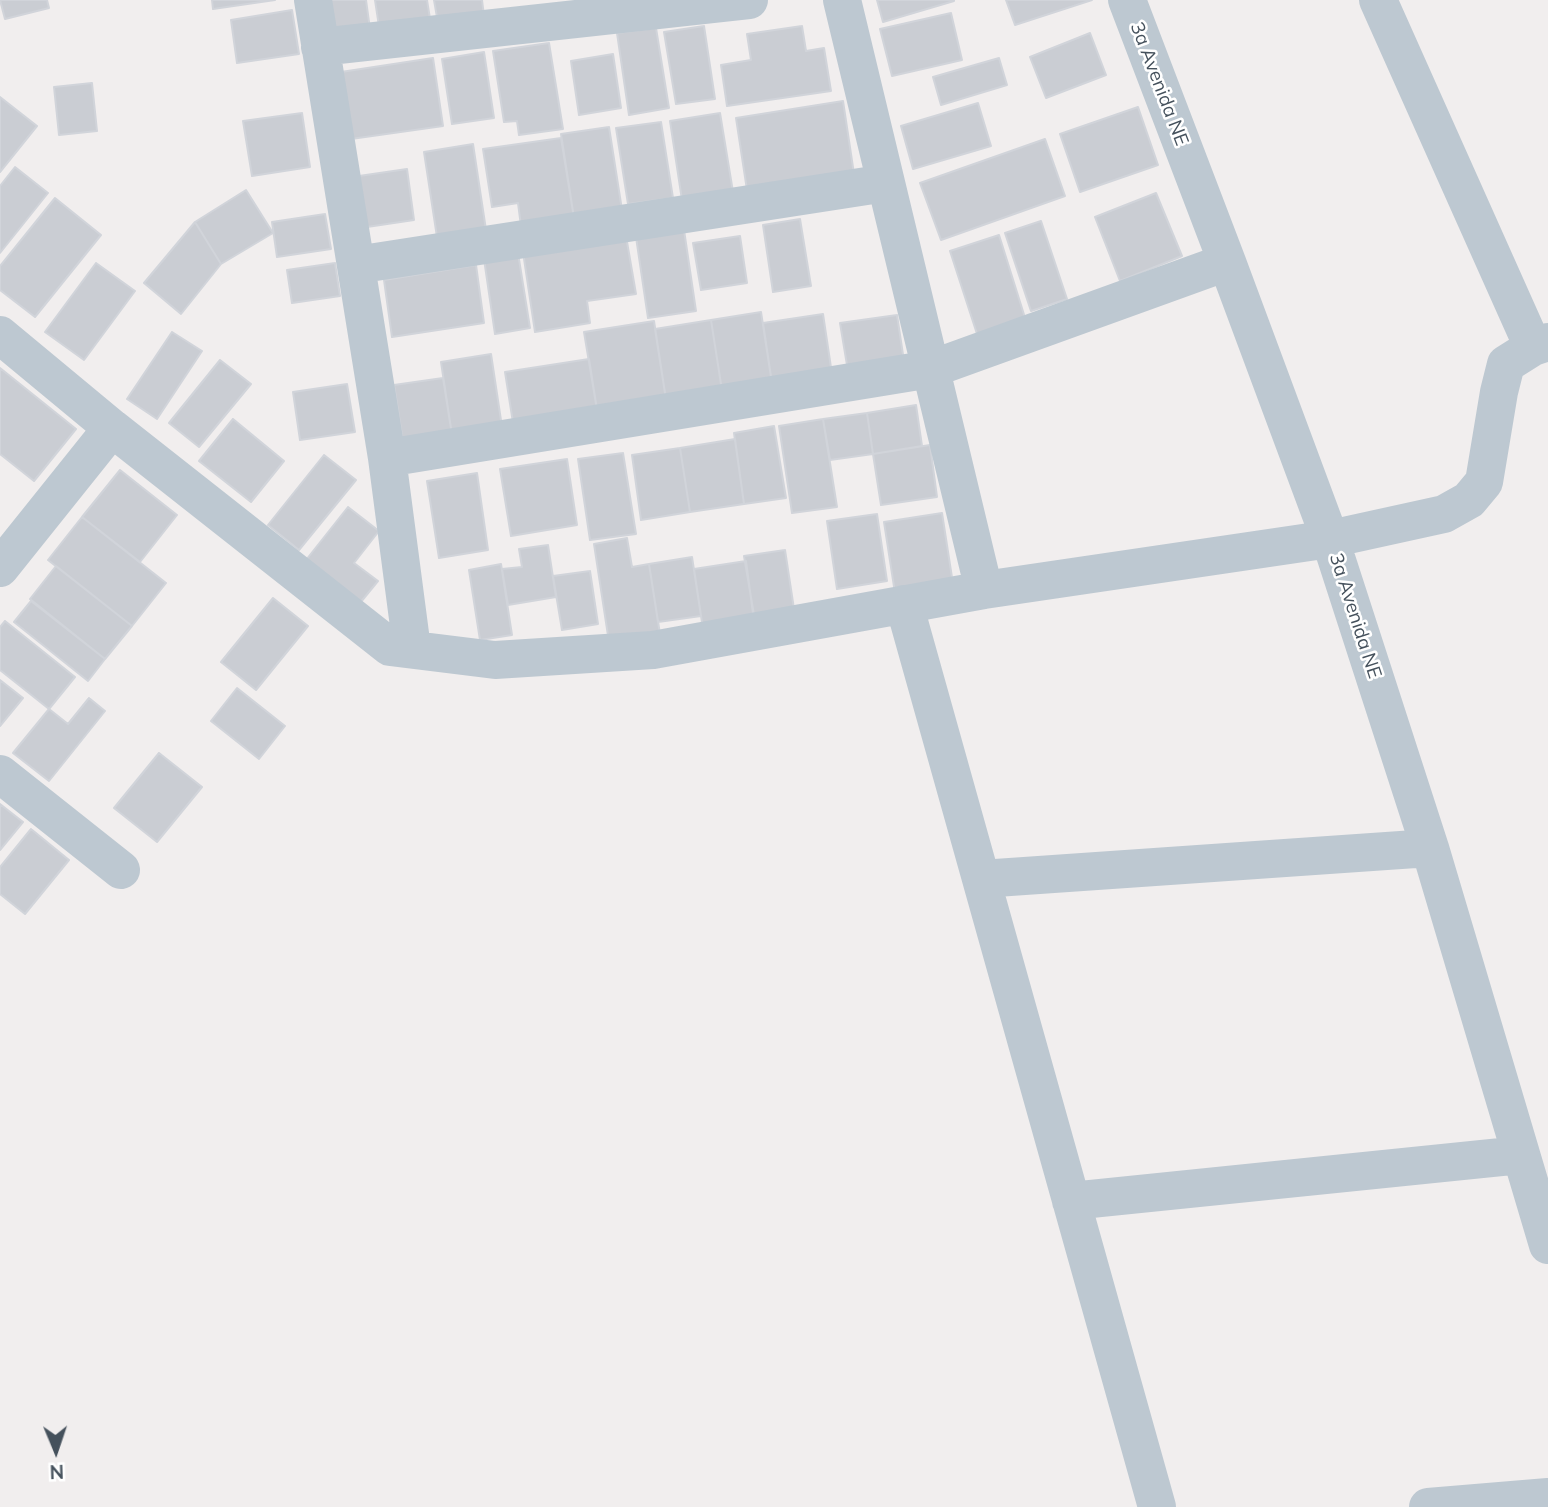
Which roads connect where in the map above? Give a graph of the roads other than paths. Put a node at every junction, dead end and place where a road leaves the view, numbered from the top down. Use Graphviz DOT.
graph roads {
  1 [pos="313,0"];
  2 [pos="750,0"];
  3 [pos="842,0"];
  4 [pos="1127,0"];
  5 [pos="1378,0"];
  6 [pos="320,47"];
  7 [pos="886,183"];
  8 [pos="1227,261"];
  9 [pos="356,265"];
  10 [pos="0,335"];
  11 [pos="1541,344"];
  12 [pos="931,369"];
  13 [pos="113,428"];
  14 [pos="387,458"];
  15 [pos="1330,538"];
  16 [pos="0,568"];
  17 [pos="984,590"];
  18 [pos="904,604"];
  19 [pos="412,649"];
  20 [pos="0,774"];
  21 [pos="1430,848"];
  22 [pos="121,870"];
  23 [pos="981,878"];
  24 [pos="1521,1155"];
  25 [pos="1071,1201"];
  26 [pos="1548,1244"];
  27 [pos="1548,1497"];
  28 [pos="1157,1507"];
  29 [pos="1428,1507"];
  1 -- 6 [label="street"];
  2 -- 6 [label="street"];
  3 -- 7 [label="street"];
  4 -- 8 [label="street, 3a Avenida NE"];
  5 -- 11 [label="street"];
  6 -- 9 [label="street"];
  7 -- 9 [label="street"];
  7 -- 12 [label="street"];
  8 -- 12 [label="street"];
  8 -- 15 [label="street, 3a Avenida NE"];
  9 -- 14 [label="street"];
  10 -- 13 [label="street"];
  11 -- 15 [label="street"];
  12 -- 14 [label="street"];
  12 -- 17 [label="street"];
  13 -- 16 [label="street"];
  13 -- 19 [label="street"];
  14 -- 19 [label="street"];
  15 -- 17 [label="street"];
  15 -- 21 [label="street, 3a Avenida NE"];
  17 -- 18 [label="street"];
  18 -- 19 [label="street"];
  18 -- 23 [label="street"];
  20 -- 22 [label="street"];
  21 -- 23 [label="street"];
  21 -- 24 [label="street, 3a Avenida NE"];
  23 -- 25 [label="street"];
  24 -- 25 [label="street"];
  24 -- 26 [label="street, 3a Avenida NE"];
  25 -- 28 [label="street"];
  27 -- 29 [label="street"];
}
